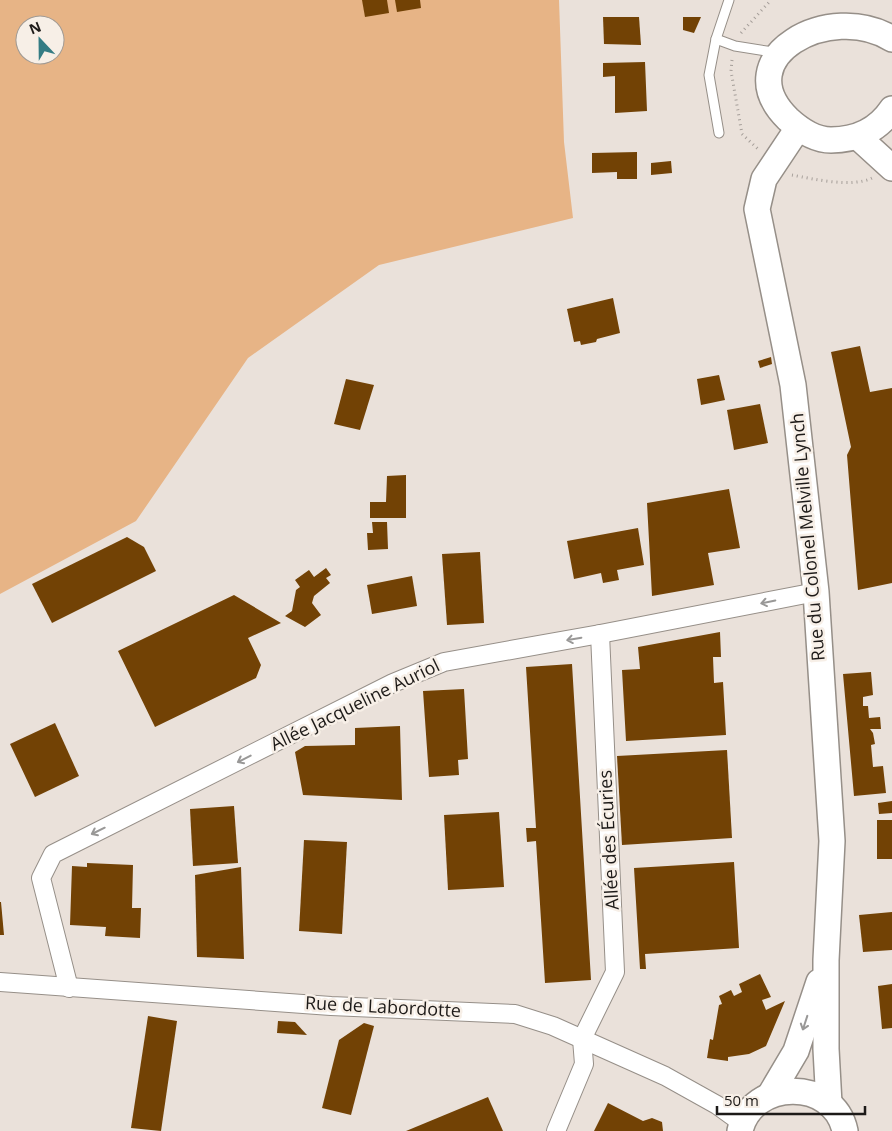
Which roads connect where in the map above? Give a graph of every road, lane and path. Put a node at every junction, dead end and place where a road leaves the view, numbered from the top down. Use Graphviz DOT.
graph roads {
  1 [pos="729,0"];
  2 [pos="771,0"];
  3 [pos="836,4"];
  4 [pos="742,30"];
  5 [pos="716,39"];
  6 [pos="892,39"];
  7 [pos="773,52"];
  8 [pos="732,56"];
  9 [pos="892,109"];
  10 [pos="798,128"];
  11 [pos="720,133"];
  12 [pos="858,137"];
  13 [pos="759,150"];
  14 [pos="884,172"];
  15 [pos="792,175"];
  16 [pos="816,592"];
  17 [pos="600,634"];
  18 [pos="826,960"];
  19 [pos="0,982"];
  20 [pos="69,988"];
  21 [pos="582,1038"];
  22 [pos="770,1095"];
  23 [pos="829,1104"];
  24 [pos="741,1127"];
  25 [pos="556,1131"];
  26 [pos="844,1131"];
  1 -- 5 [label="lane"];
  2 -- 4 [label="path"];
  3 -- 6 [label="street"];
  3 -- 7 [label="street"];
  5 -- 7 [label="lane"];
  5 -- 11 [label="lane"];
  7 -- 10 [label="street"];
  8 -- 13 [label="path"];
  9 -- 12 [label="street"];
  10 -- 12 [label="street"];
  10 -- 16 [label="street, Rue du Colonel Melville Lynch"];
  12 -- 14 [label="street"];
  14 -- 15 [label="path"];
  16 -- 17 [label="street, Allée Jacqueline Auriol, one-way"];
  16 -- 18 [label="street, Rue du Colonel Melville Lynch"];
  17 -- 20 [label="street, Allée Jacqueline Auriol, one-way"];
  17 -- 21 [label="street, Allée des Écuries"];
  18 -- 22 [label="street, Rue du Colonel Melville Lynch, one-way"];
  18 -- 23 [label="street, Rue du Colonel Melville Lynch"];
  19 -- 20 [label="street, Rue de Labordotte"];
  20 -- 21 [label="street, Rue de Labordotte"];
  21 -- 24 [label="street, Rue de Labordotte"];
  21 -- 25 [label="street"];
  22 -- 23 [label="street"];
  22 -- 24 [label="street"];
  23 -- 26 [label="street"];
}
